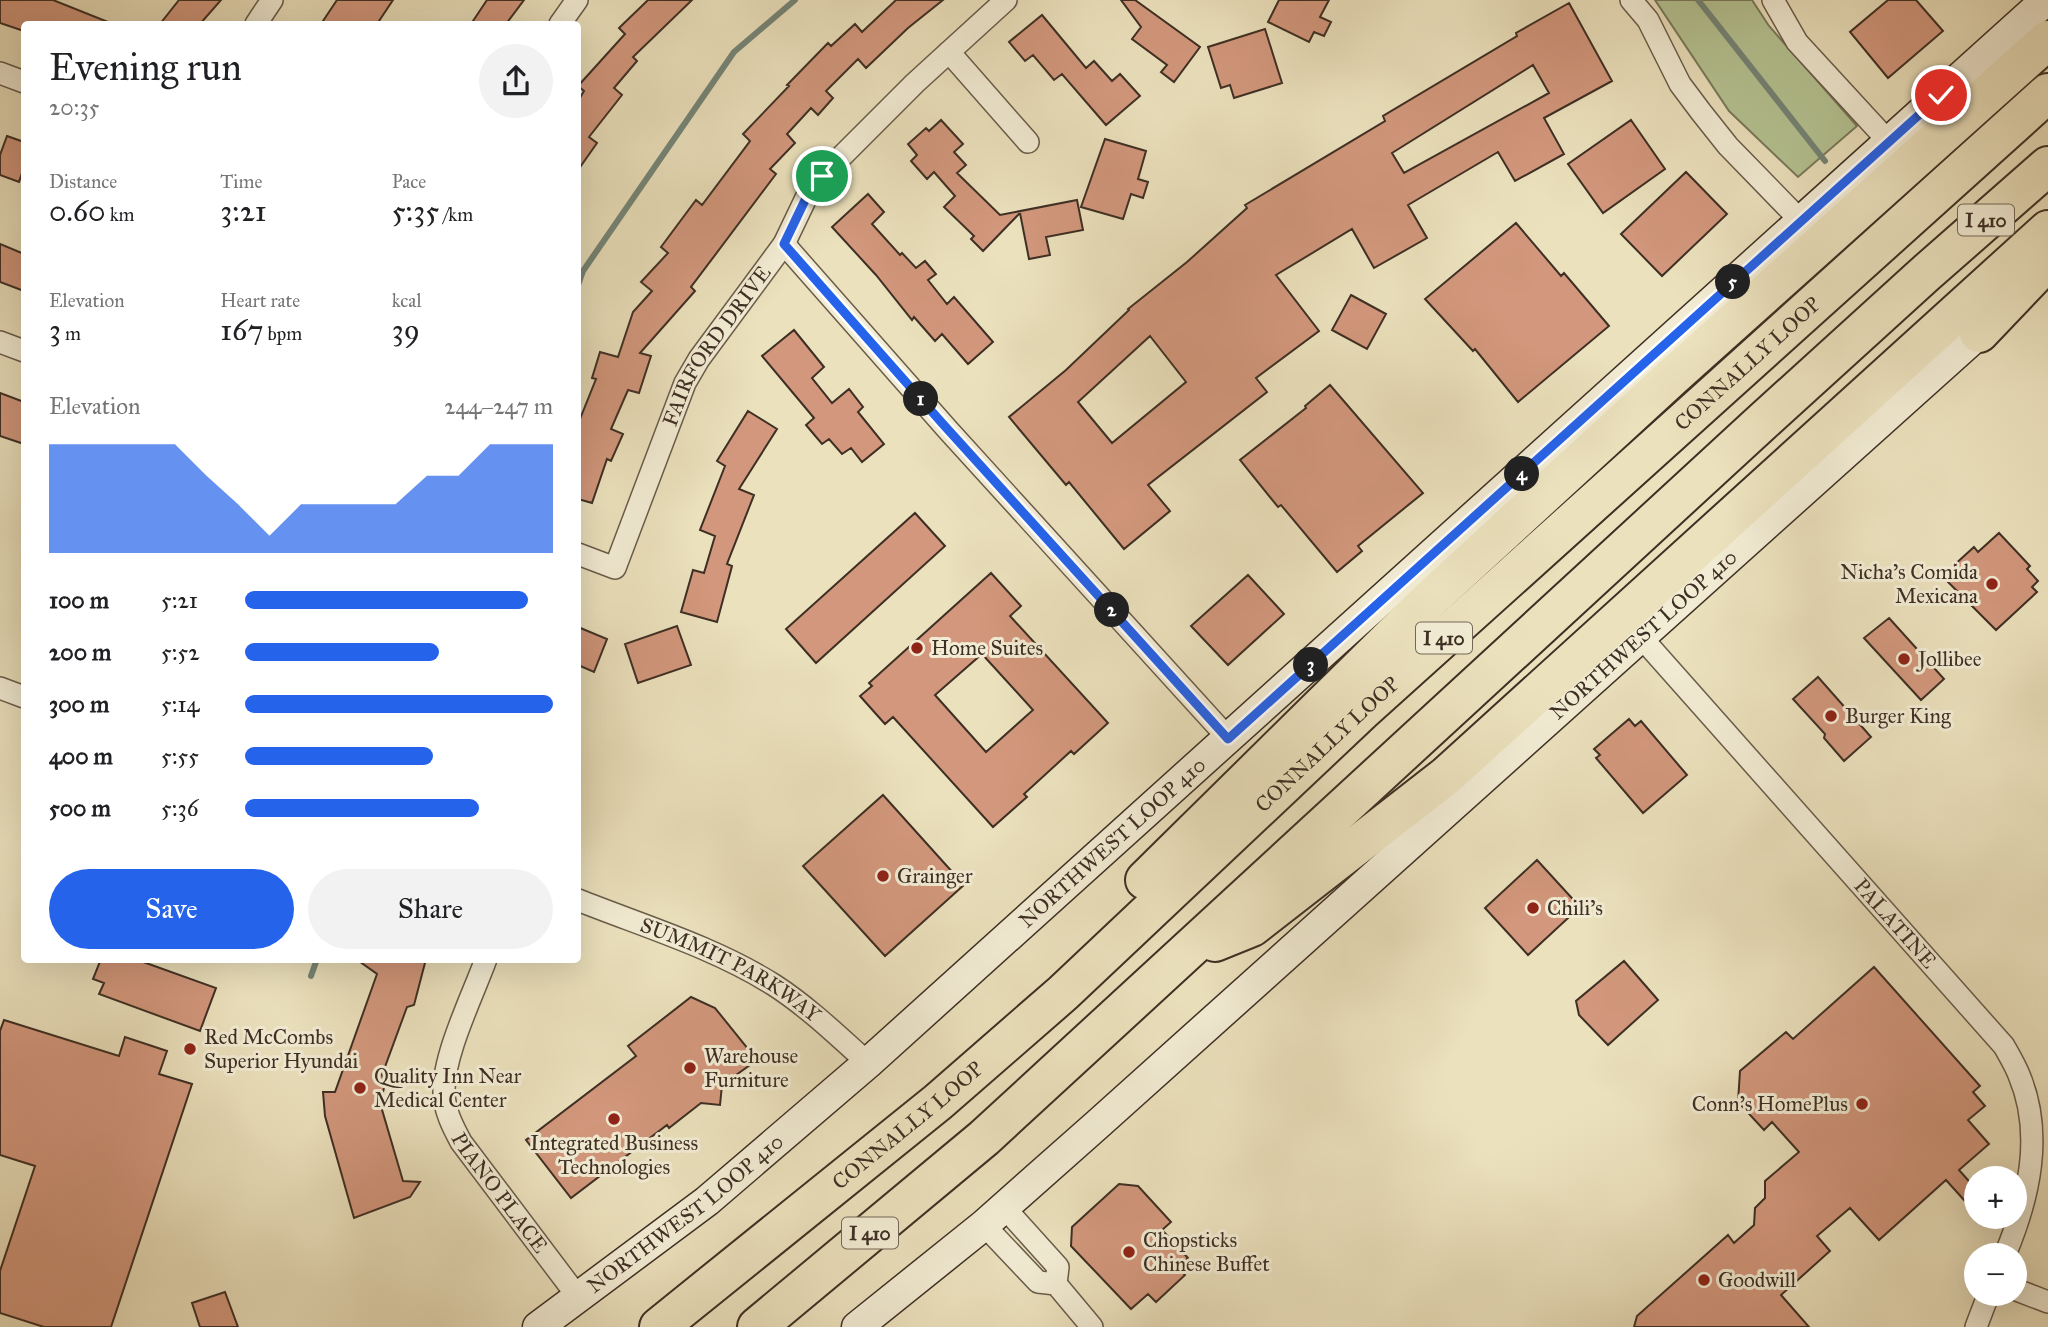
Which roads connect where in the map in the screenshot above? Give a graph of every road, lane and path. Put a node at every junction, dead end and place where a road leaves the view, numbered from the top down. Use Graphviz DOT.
graph roads {
  1 [pos="272,0"];
  2 [pos="577,0"];
  3 [pos="1006,0"];
  4 [pos="1631,0"];
  5 [pos="1773,0"];
  6 [pos="2046,0"];
  7 [pos="258,21"];
  8 [pos="561,21"];
  9 [pos="2048,40"];
  10 [pos="949,52"];
  11 [pos="0,73"];
  12 [pos="21,81"];
  13 [pos="2048,93"];
  14 [pos="1028,142"];
  15 [pos="1889,142"];
  16 [pos="2048,166"];
  17 [pos="1801,221"];
  18 [pos="2048,230"];
  19 [pos="784,244"];
  20 [pos="2048,260"];
  21 [pos="2048,271"];
  22 [pos="1979,333"];
  23 [pos="0,342"];
  24 [pos="21,350"];
  25 [pos="581,555"];
  26 [pos="1641,637"];
  27 [pos="0,688"];
  28 [pos="21,696"];
  29 [pos="1228,739"];
  30 [pos="581,901"];
  31 [pos="1184,955"];
  32 [pos="485,963"];
  33 [pos="868,1063"];
  34 [pos="839,1182"];
  35 [pos="994,1216"];
  36 [pos="2010,1243"];
  37 [pos="2027,1294"];
  38 [pos="578,1297"];
  39 [pos="2048,1302"];
  40 [pos="1984,1306"];
  41 [pos="538,1327"];
  42 [pos="659,1327"];
  43 [pos="757,1327"];
  44 [pos="857,1327"];
  45 [pos="1092,1327"];
  46 [pos="1976,1327"];
  1 -- 7 [label="street"];
  2 -- 8 [label="street"];
  3 -- 10 [label="street, FAIRFORD DRIVE"];
  4 -- 17 [label="street"];
  5 -- 15 [label="street"];
  6 -- 15 [label="main road, NORTHWEST LOOP 410"];
  9 -- 34 [label="highway"];
  10 -- 14 [label="street"];
  10 -- 19 [label="street, FAIRFORD DRIVE"];
  11 -- 12 [label="street"];
  13 -- 34 [label="highway, CONNALLY LOOP / I 410"];
  15 -- 17 [label="main road, NORTHWEST LOOP 410"];
  16 -- 31 [label="highway, I 410"];
  17 -- 29 [label="main road, NORTHWEST LOOP 410"];
  18 -- 31 [label="highway"];
  19 -- 25 [label="street, FAIRFORD DRIVE"];
  19 -- 29 [label="street"];
  20 -- 22 [label="highway"];
  21 -- 22 [label="main road, NORTHWEST LOOP 410"];
  22 -- 26 [label="main road, NORTHWEST LOOP 410"];
  23 -- 24 [label="street"];
  26 -- 35 [label="main road, NORTHWEST LOOP 410"];
  26 -- 36 [label="street, PALATINE"];
  27 -- 28 [label="street"];
  29 -- 33 [label="main road, NORTHWEST LOOP 410"];
  30 -- 33 [label="street, SUMMIT PARKWAY"];
  31 -- 43 [label="highway, I 410"];
  32 -- 38 [label="street, PIANO PLACE"];
  33 -- 38 [label="main road, NORTHWEST LOOP 410"];
  34 -- 42 [label="highway, CONNALLY LOOP / I 410"];
  35 -- 44 [label="main road, NORTHWEST LOOP 410"];
  35 -- 45 [label="street"];
  37 -- 39 [label="street"];
  38 -- 41 [label="main road, NORTHWEST LOOP 410"];
  40 -- 46 [label="street"];
}
